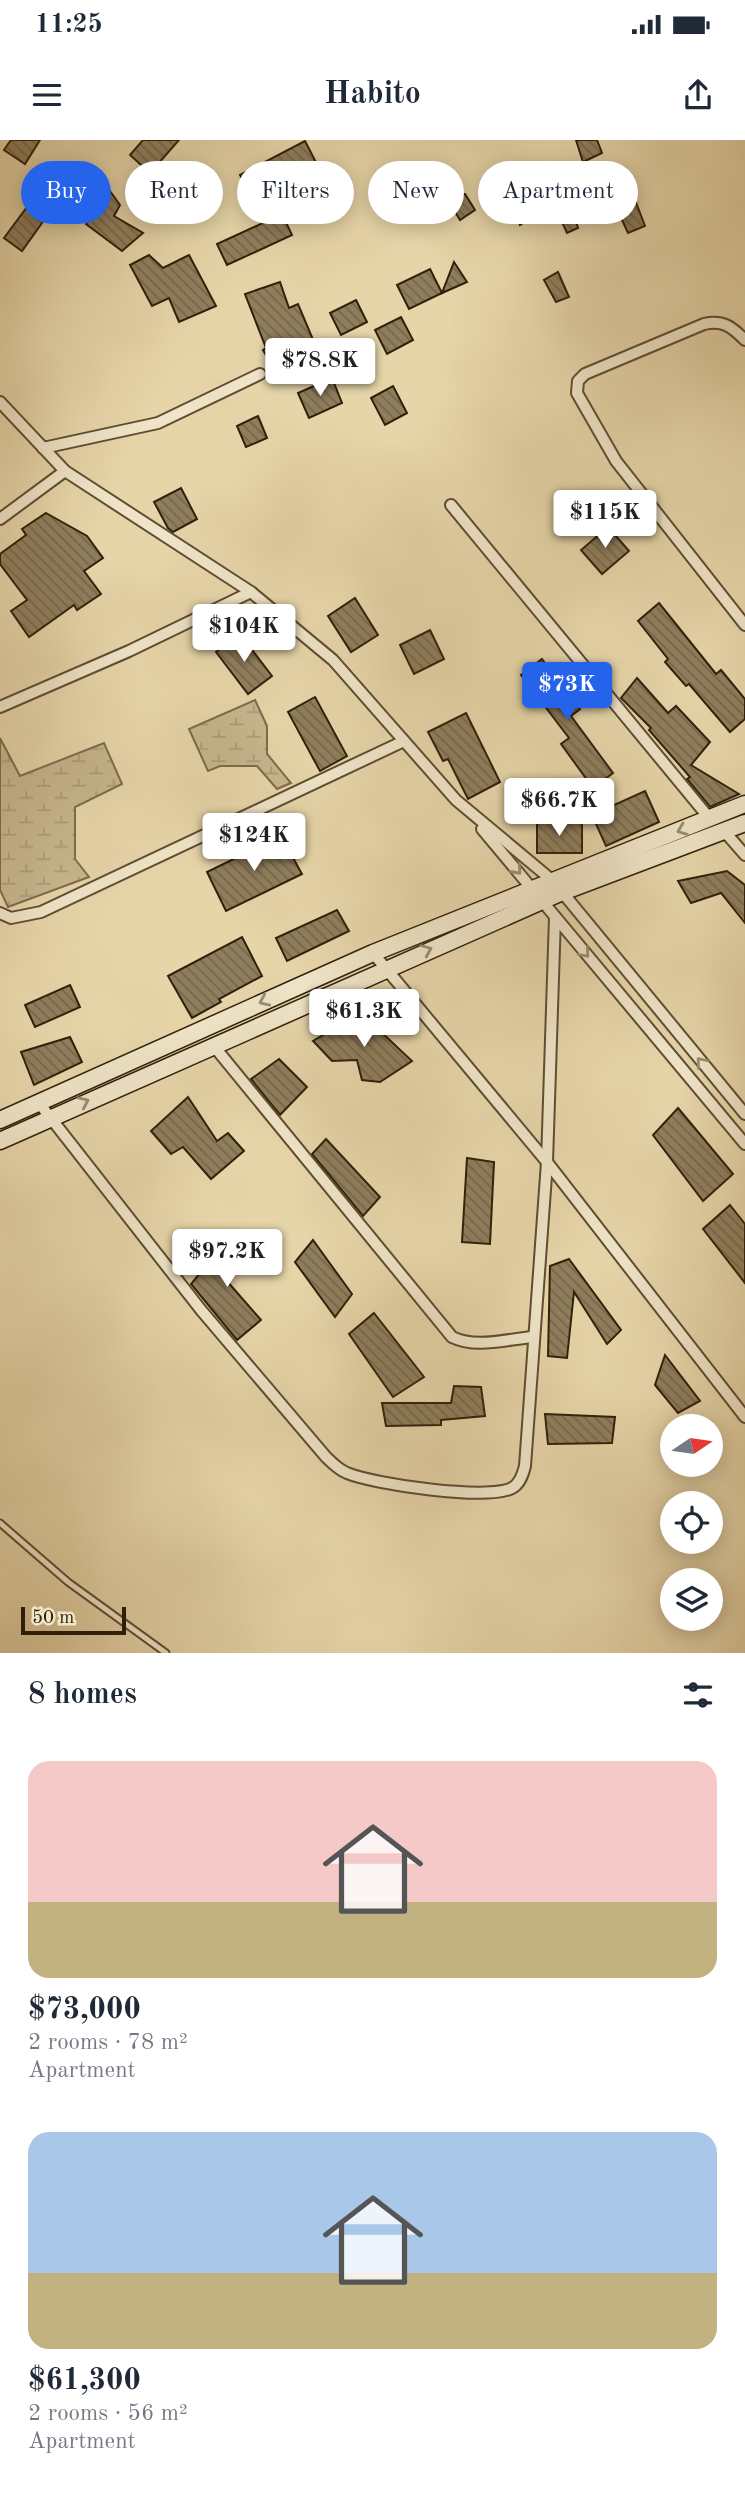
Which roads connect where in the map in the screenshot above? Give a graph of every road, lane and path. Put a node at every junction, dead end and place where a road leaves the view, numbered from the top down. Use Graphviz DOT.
graph roads {
  1 [pos="745,340"];
  2 [pos="260,374"];
  3 [pos="0,402"];
  4 [pos="43,448"];
  5 [pos="65,471"];
  6 [pos="451,505"];
  7 [pos="0,519"];
  8 [pos="251,592"];
  9 [pos="745,625"];
  10 [pos="0,707"];
  11 [pos="404,741"];
  12 [pos="745,804"];
  13 [pos="469,813"];
  14 [pos="710,819"];
  15 [pos="745,823"];
  16 [pos="725,832"];
  17 [pos="745,855"];
  18 [pos="556,887"];
  19 [pos="538,895"];
  20 [pos="0,913"];
  21 [pos="555,917"];
  22 [pos="373,953"];
  23 [pos="384,969"];
  24 [pos="213,1045"];
  25 [pos="39,1103"];
  26 [pos="745,1114"];
  27 [pos="49,1118"];
  28 [pos="0,1120"];
  29 [pos="0,1141"];
  30 [pos="745,1144"];
  31 [pos="547,1162"];
  32 [pos="533,1336"];
  33 [pos="745,1417"];
  34 [pos="0,1523"];
  35 [pos="166,1653"];
  1 -- 9 [label="street"];
  2 -- 4 [label="street"];
  3 -- 4 [label="street"];
  4 -- 5 [label="street"];
  5 -- 7 [label="street"];
  5 -- 8 [label="street"];
  6 -- 14 [label="street"];
  8 -- 10 [label="street"];
  8 -- 11 [label="street"];
  11 -- 13 [label="street"];
  11 -- 20 [label="street"];
  12 -- 14 [label="main road"];
  13 -- 18 [label="street"];
  13 -- 19 [label="street, one-way"];
  14 -- 18 [label="main road, one-way"];
  15 -- 16 [label="main road"];
  16 -- 17 [label="street"];
  16 -- 18 [label="main road"];
  18 -- 19 [label="main road"];
  26 -- 18 [label="street, one-way"];
  19 -- 21 [label="street"];
  19 -- 22 [label="main road"];
  23 -- 19 [label="main road, one-way"];
  21 -- 30 [label="street, one-way"];
  21 -- 31 [label="street"];
  22 -- 23 [label="street"];
  22 -- 25 [label="main road, one-way"];
  23 -- 24 [label="main road"];
  23 -- 31 [label="street"];
  27 -- 24 [label="main road, one-way"];
  24 -- 32 [label="street"];
  25 -- 27 [label="street"];
  25 -- 28 [label="main road"];
  27 -- 29 [label="main road"];
  27 -- 32 [label="street"];
  31 -- 32 [label="street"];
  31 -- 33 [label="street"];
  34 -- 35 [label="lane"];
}
